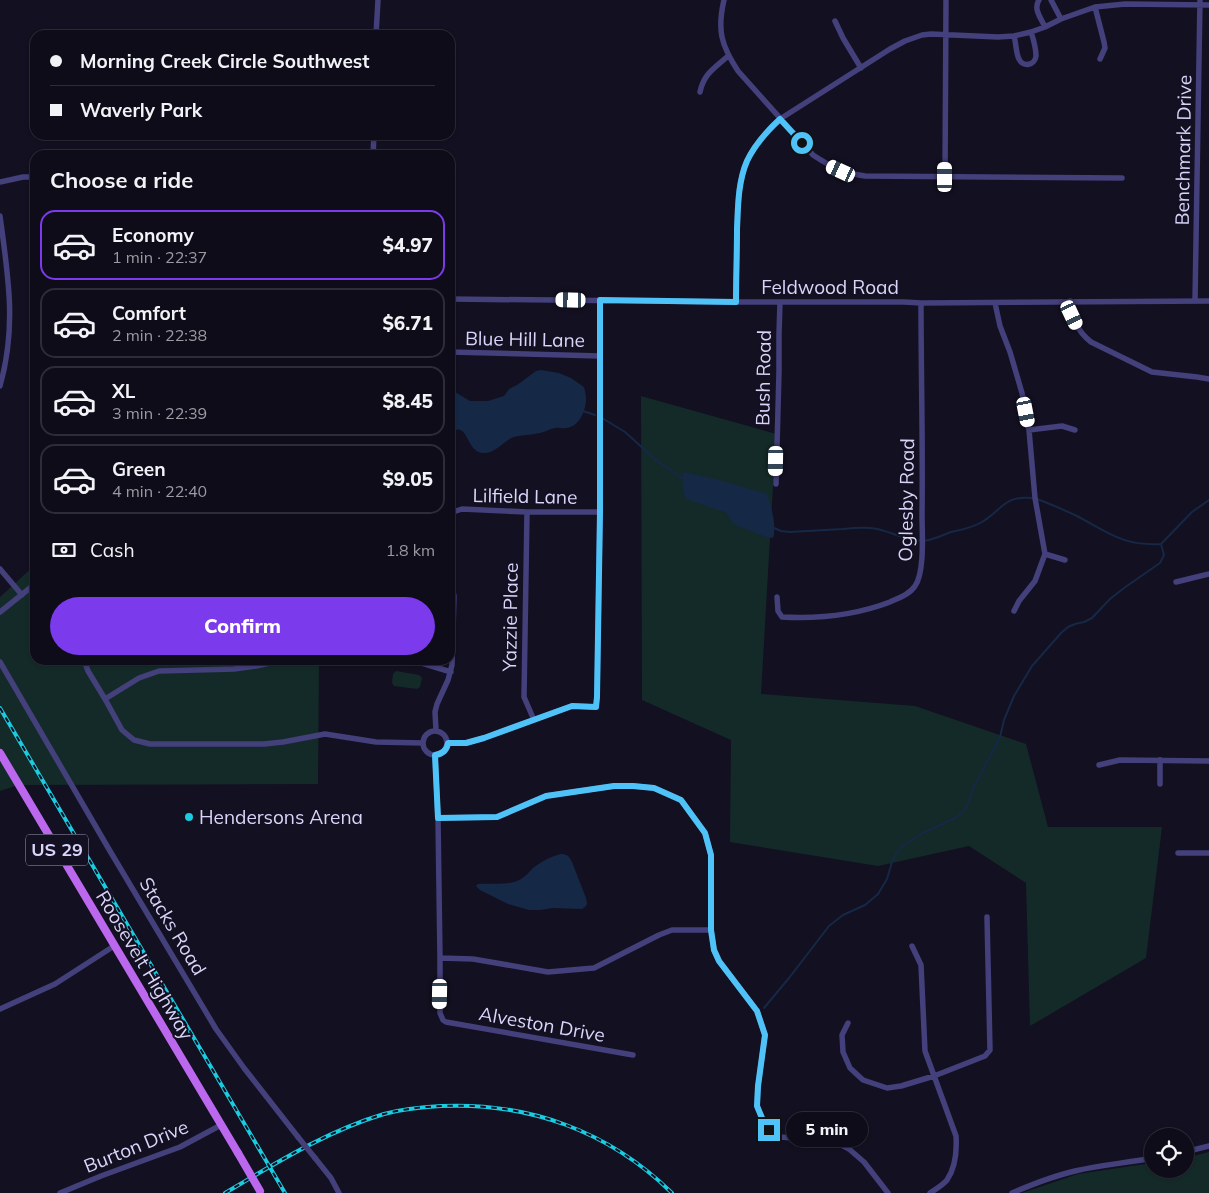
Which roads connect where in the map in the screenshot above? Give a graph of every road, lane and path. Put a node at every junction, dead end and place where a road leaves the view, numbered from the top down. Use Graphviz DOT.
graph roads {
  1 [pos="378,0"];
  2 [pos="724,0"];
  3 [pos="946,0"];
  4 [pos="1038,0"];
  5 [pos="1051,0"];
  6 [pos="1200,2"];
  7 [pos="1209,5"];
  8 [pos="1095,7"];
  9 [pos="1061,19"];
  10 [pos="835,21"];
  11 [pos="1045,27"];
  12 [pos="376,30"];
  13 [pos="1031,32"];
  14 [pos="946,35"];
  15 [pos="1014,36"];
  16 [pos="728,56"];
  17 [pos="1100,59"];
  18 [pos="861,68"];
  19 [pos="700,92"];
  20 [pos="780,119"];
  21 [pos="30,177"];
  22 [pos="945,177"];
  23 [pos="1122,178"];
  24 [pos="0,182"];
  25 [pos="0,216"];
  26 [pos="455,298"];
  27 [pos="600,300"];
  28 [pos="1070,301"];
  29 [pos="1195,301"];
  30 [pos="1209,301"];
  31 [pos="736,302"];
  32 [pos="780,302"];
  33 [pos="921,303"];
  34 [pos="995,303"];
  35 [pos="455,352"];
  36 [pos="600,356"];
  37 [pos="1209,380"];
  38 [pos="0,386"];
  39 [pos="1029,430"];
  40 [pos="1075,430"];
  41 [pos="776,484"];
  42 [pos="455,512"];
  43 [pos="527,512"];
  44 [pos="600,512"];
  45 [pos="1045,554"];
  46 [pos="1065,560"];
  47 [pos="0,569"];
  48 [pos="1209,574"];
  49 [pos="1176,582"];
  50 [pos="30,588"];
  51 [pos="22,595"];
  52 [pos="777,597"];
  53 [pos="1014,610"];
  54 [pos="0,612"];
  55 [pos="0,662"];
  56 [pos="86,665"];
  57 [pos="261,665"];
  58 [pos="428,665"];
  59 [pos="452,665"];
  60 [pos="451,672"];
  61 [pos="105,699"];
  62 [pos="534,720"];
  63 [pos="436,730"];
  64 [pos="423,742"];
  65 [pos="448,743"];
  66 [pos="0,753"];
  67 [pos="435,755"];
  68 [pos="1160,760"];
  69 [pos="1209,761"];
  70 [pos="1099,765"];
  71 [pos="1160,784"];
  72 [pos="438,818"];
  73 [pos="1178,853"];
  74 [pos="1209,853"];
  75 [pos="987,918"];
  76 [pos="711,930"];
  77 [pos="114,946"];
  78 [pos="912,946"];
  79 [pos="440,958"];
  80 [pos="0,1009"];
  81 [pos="848,1023"];
  82 [pos="633,1055"];
  83 [pos="934,1076"];
  84 [pos="221,1125"];
  85 [pos="1209,1146"];
  86 [pos="1194,1150"];
  87 [pos="1144,1159"];
  88 [pos="261,1192"];
  89 [pos="60,1193"];
  90 [pos="339,1193"];
  91 [pos="888,1193"];
  92 [pos="930,1193"];
  93 [pos="1012,1193"];
  1 -- 12 [label="street"];
  2 -- 16 [label="street"];
  3 -- 14 [label="street"];
  4 -- 11 [label="street"];
  5 -- 9 [label="street"];
  6 -- 7 [label="street"];
  6 -- 8 [label="street"];
  6 -- 29 [label="street, Benchmark Drive"];
  8 -- 9 [label="street"];
  8 -- 17 [label="street"];
  9 -- 11 [label="street"];
  10 -- 18 [label="street"];
  11 -- 13 [label="street"];
  13 -- 15 [label="street"];
  13 -- 15 [label="street"];
  14 -- 15 [label="street"];
  14 -- 18 [label="street"];
  14 -- 22 [label="street"];
  16 -- 19 [label="street"];
  16 -- 20 [label="street"];
  18 -- 20 [label="street"];
  20 -- 22 [label="street"];
  20 -- 31 [label="street"];
  21 -- 24 [label="street"];
  22 -- 23 [label="street"];
  25 -- 38 [label="street"];
  26 -- 27 [label="street, Feldwood Road"];
  27 -- 31 [label="street, Feldwood Road"];
  27 -- 36 [label="street"];
  28 -- 29 [label="street, Feldwood Road"];
  28 -- 34 [label="street, Feldwood Road"];
  28 -- 37 [label="street"];
  29 -- 30 [label="street, Feldwood Road"];
  31 -- 32 [label="street, Feldwood Road"];
  32 -- 33 [label="street, Feldwood Road"];
  32 -- 41 [label="street, Bush Road"];
  33 -- 34 [label="street, Feldwood Road"];
  33 -- 52 [label="street, Oglesby Road"];
  34 -- 39 [label="street"];
  35 -- 36 [label="street, Blue Hill Lane"];
  36 -- 44 [label="street"];
  39 -- 40 [label="street"];
  39 -- 45 [label="street"];
  42 -- 43 [label="street, Lilfield Lane"];
  43 -- 44 [label="street, Lilfield Lane"];
  43 -- 62 [label="street, Yazzie Place"];
  44 -- 62 [label="street"];
  45 -- 46 [label="street"];
  45 -- 53 [label="street"];
  47 -- 51 [label="street"];
  48 -- 49 [label="street"];
  50 -- 51 [label="street"];
  51 -- 54 [label="street"];
  55 -- 90 [label="street, Stacks Road, bridge"];
  56 -- 61 [label="street"];
  57 -- 61 [label="street"];
  58 -- 60 [label="street"];
  59 -- 60 [label="street"];
  60 -- 63 [label="street"];
  61 -- 64 [label="street"];
  62 -- 65 [label="street"];
  63 -- 64 [label="street"];
  63 -- 65 [label="street"];
  64 -- 67 [label="street"];
  65 -- 67 [label="street"];
  66 -- 77 [label="main road, Roosevelt Highway / US 29"];
  67 -- 72 [label="street, Alveston Drive"];
  68 -- 69 [label="street"];
  68 -- 70 [label="street"];
  68 -- 71 [label="street"];
  72 -- 76 [label="street"];
  72 -- 79 [label="street, Alveston Drive"];
  73 -- 74 [label="street"];
  75 -- 83 [label="street"];
  76 -- 79 [label="street"];
  76 -- 91 [label="street"];
  77 -- 80 [label="street"];
  77 -- 84 [label="main road, Roosevelt Highway / US 29"];
  78 -- 83 [label="street"];
  79 -- 82 [label="street, Alveston Drive"];
  81 -- 83 [label="street"];
  83 -- 92 [label="street"];
  84 -- 88 [label="main road, Roosevelt Highway / US 29, bridge"];
  84 -- 89 [label="street, Burton Drive"];
  85 -- 86 [label="street"];
  87 -- 93 [label="street"];
}
